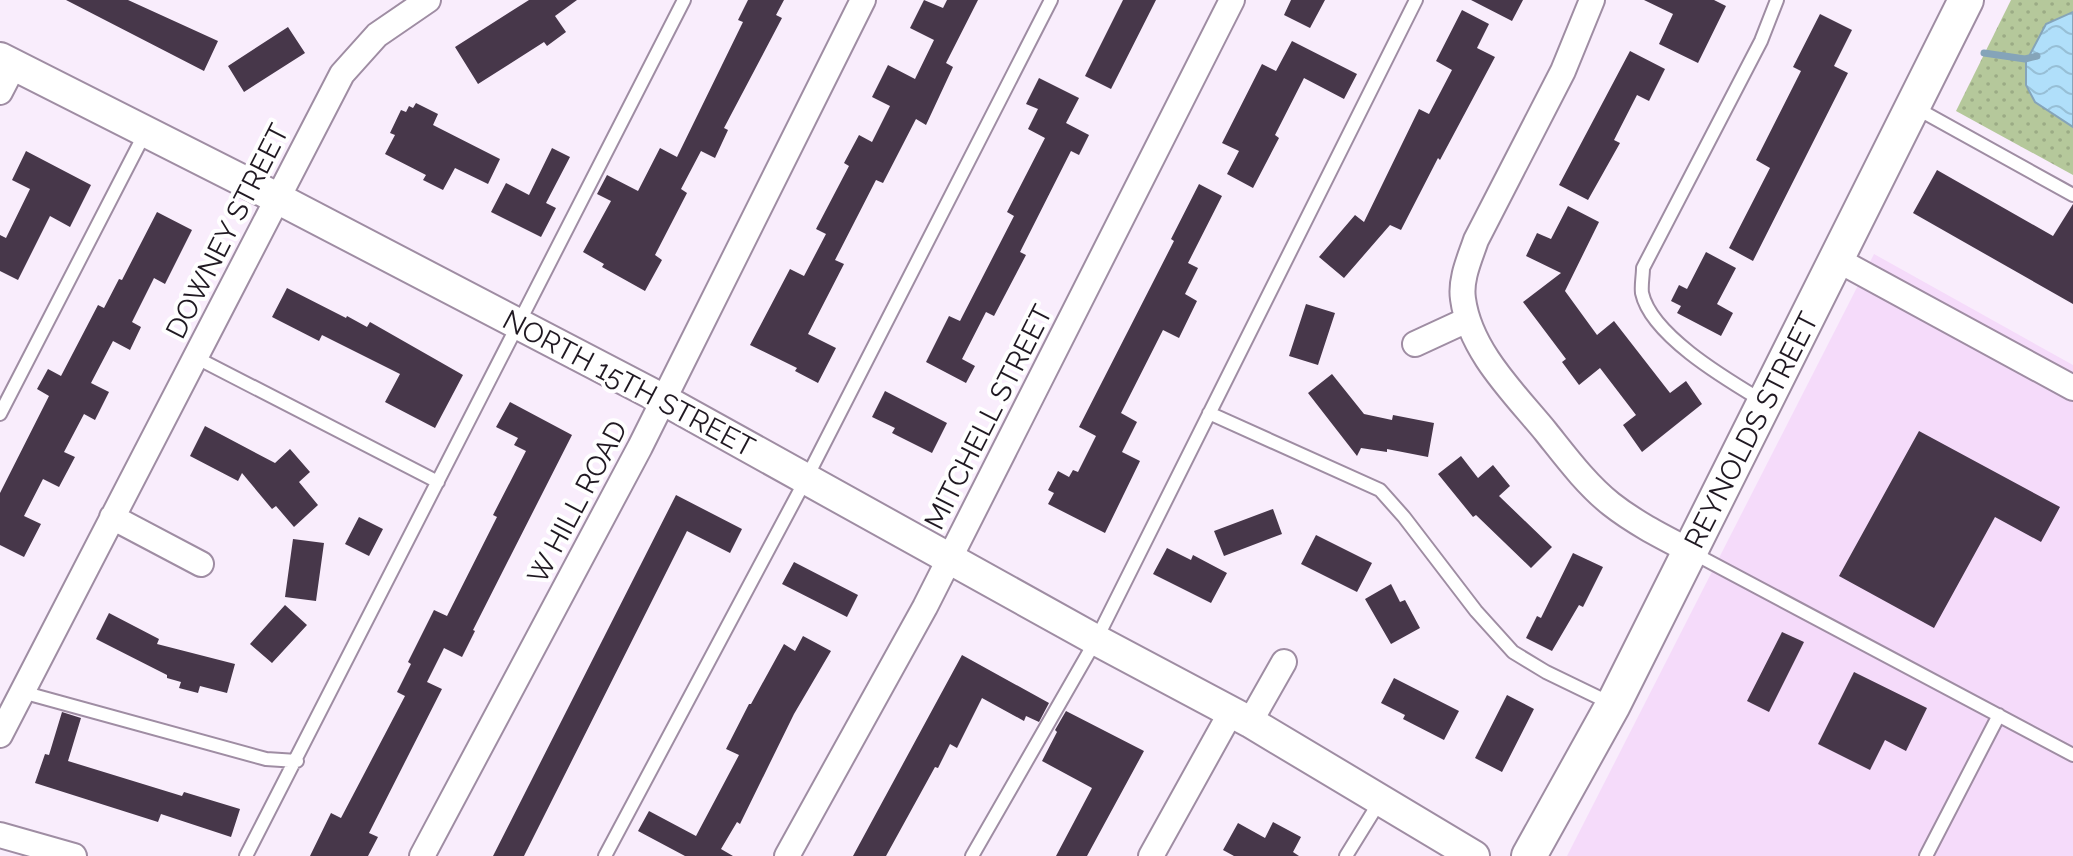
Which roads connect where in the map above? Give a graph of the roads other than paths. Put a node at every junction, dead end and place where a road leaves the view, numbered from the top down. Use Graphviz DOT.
graph roads {
  1 [pos="428,0"];
  2 [pos="684,0"];
  3 [pos="863,0"];
  4 [pos="1051,0"];
  5 [pos="1232,0"];
  6 [pos="1416,0"];
  7 [pos="1592,0"];
  8 [pos="1777,0"];
  9 [pos="1966,0"];
  10 [pos="7,61"];
  11 [pos="0,92"];
  12 [pos="1913,106"];
  13 [pos="146,132"];
  14 [pos="2073,195"];
  15 [pos="277,198"];
  16 [pos="1836,259"];
  17 [pos="1467,320"];
  18 [pos="518,324"];
  19 [pos="1415,344"];
  20 [pos="195,357"];
  21 [pos="2073,388"];
  22 [pos="664,400"];
  23 [pos="1765,402"];
  24 [pos="1209,413"];
  25 [pos="0,414"];
  26 [pos="806,479"];
  27 [pos="438,482"];
  28 [pos="112,517"];
  29 [pos="1690,551"];
  30 [pos="950,559"];
  31 [pos="201,564"];
  32 [pos="1096,640"];
  33 [pos="1284,662"];
  34 [pos="22,692"];
  35 [pos="1613,705"];
  36 [pos="1999,715"];
  37 [pos="1241,717"];
  38 [pos="0,735"];
  39 [pos="2073,755"];
  40 [pos="297,761"];
  41 [pos="1381,799"];
  42 [pos="0,835"];
  43 [pos="74,856"];
  44 [pos="246,856"];
  45 [pos="422,856"];
  46 [pos="605,856"];
  47 [pos="787,856"];
  48 [pos="972,856"];
  49 [pos="1151,856"];
  50 [pos="1346,856"];
  51 [pos="1474,856"];
  52 [pos="1529,856"];
  53 [pos="1926,856"];
  1 -- 15 [label="street, DOWNEY STREET"];
  2 -- 18 [label="lane"];
  3 -- 22 [label="street, W HILL ROAD"];
  4 -- 26 [label="lane"];
  5 -- 30 [label="street, MITCHELL STREET"];
  6 -- 24 [label="lane"];
  7 -- 17 [label="street"];
  8 -- 23 [label="lane"];
  9 -- 12 [label="main road, REYNOLDS STREET"];
  10 -- 11 [label="street"];
  10 -- 13 [label="street, NORTH 15TH STREET"];
  12 -- 14 [label="lane"];
  12 -- 16 [label="main road, REYNOLDS STREET"];
  13 -- 15 [label="street, NORTH 15TH STREET"];
  13 -- 25 [label="lane"];
  15 -- 18 [label="street, NORTH 15TH STREET"];
  15 -- 20 [label="street, DOWNEY STREET"];
  16 -- 21 [label="street"];
  16 -- 23 [label="main road, REYNOLDS STREET"];
  17 -- 19 [label="street"];
  17 -- 29 [label="street"];
  18 -- 22 [label="street, NORTH 15TH STREET"];
  18 -- 27 [label="lane"];
  20 -- 27 [label="lane"];
  20 -- 28 [label="street, DOWNEY STREET"];
  22 -- 26 [label="street, NORTH 15TH STREET"];
  22 -- 45 [label="street, W HILL ROAD"];
  23 -- 29 [label="main road, REYNOLDS STREET"];
  24 -- 32 [label="lane"];
  24 -- 35 [label="lane"];
  26 -- 30 [label="street, NORTH 15TH STREET"];
  26 -- 46 [label="lane"];
  27 -- 40 [label="lane"];
  28 -- 31 [label="street"];
  28 -- 34 [label="street, DOWNEY STREET"];
  29 -- 35 [label="main road, REYNOLDS STREET"];
  29 -- 36 [label="lane"];
  30 -- 32 [label="street, NORTH 15TH STREET"];
  30 -- 47 [label="street, MITCHELL STREET"];
  32 -- 37 [label="street, NORTH 15TH STREET"];
  32 -- 48 [label="lane"];
  33 -- 37 [label="street"];
  34 -- 38 [label="street, DOWNEY STREET"];
  34 -- 40 [label="lane"];
  35 -- 52 [label="main road, REYNOLDS STREET"];
  36 -- 39 [label="lane"];
  36 -- 53 [label="lane"];
  37 -- 41 [label="street, NORTH 15TH STREET"];
  37 -- 49 [label="street"];
  40 -- 44 [label="lane"];
  41 -- 50 [label="lane"];
  41 -- 51 [label="street, NORTH 15TH STREET"];
  42 -- 43 [label="street"];
}
